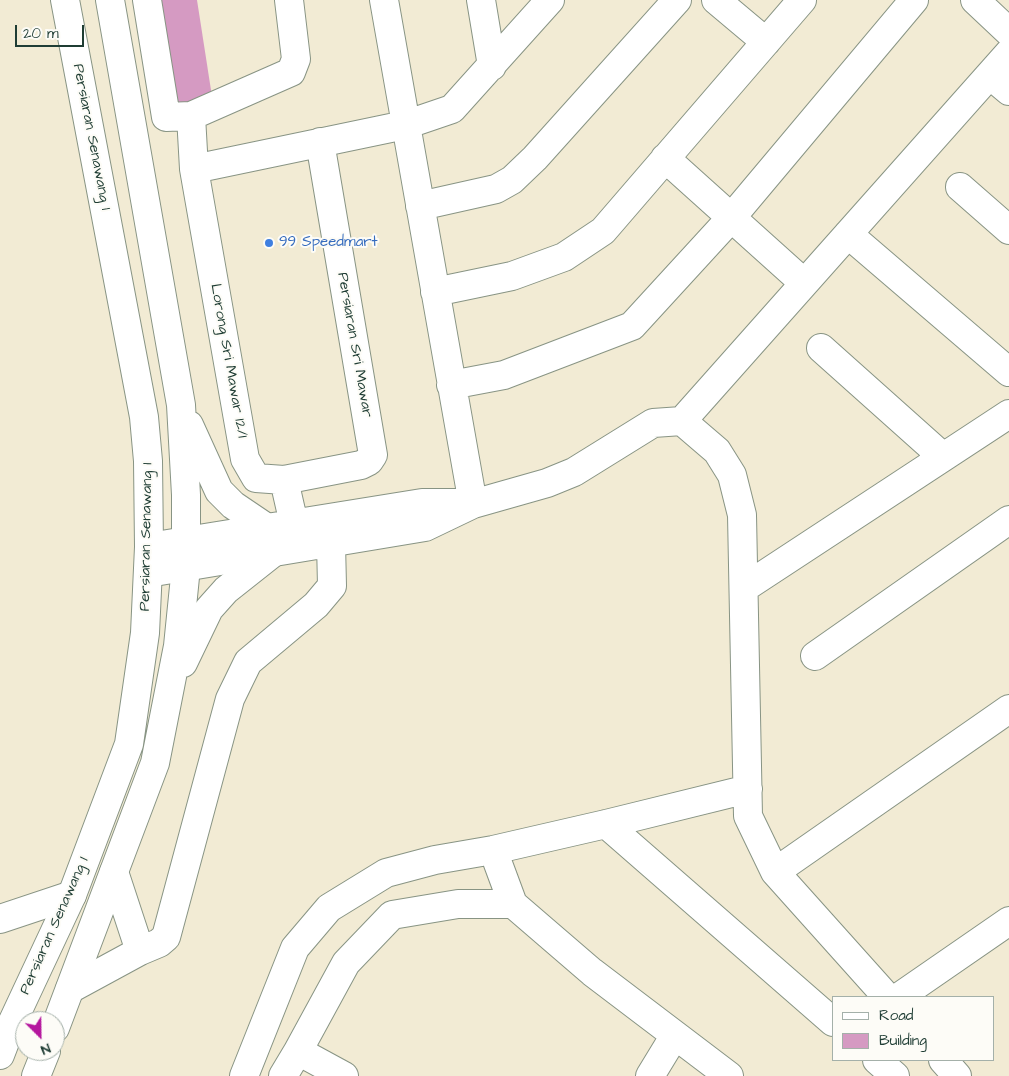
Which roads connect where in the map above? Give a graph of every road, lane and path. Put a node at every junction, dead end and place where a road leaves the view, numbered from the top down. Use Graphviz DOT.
graph roads {
  1 [pos="65,0"];
  2 [pos="110,0"];
  3 [pos="147,0"];
  4 [pos="289,0"];
  5 [pos="384,0"];
  6 [pos="481,0"];
  7 [pos="550,0"];
  8 [pos="677,0"];
  9 [pos="716,0"];
  10 [pos="802,0"];
  11 [pos="914,0"];
  12 [pos="975,0"];
  13 [pos="1009,32"];
  14 [pos="766,42"];
  15 [pos="1009,53"];
  16 [pos="492,66"];
  17 [pos="1000,83"];
  18 [pos="162,95"];
  19 [pos="128,106"];
  20 [pos="191,116"];
  21 [pos="406,125"];
  22 [pos="320,142"];
  23 [pos="665,158"];
  24 [pos="194,169"];
  25 [pos="960,188"];
  26 [pos="420,206"];
  27 [pos="731,218"];
  28 [pos="1009,230"];
  29 [pos="848,234"];
  30 [pos="804,283"];
  31 [pos="435,292"];
  32 [pos="821,348"];
  33 [pos="1009,372"];
  34 [pos="451,385"];
  35 [pos="180,405"];
  36 [pos="1009,414"];
  37 [pos="682,421"];
  38 [pos="943,457"];
  39 [pos="284,480"];
  40 [pos="473,504"];
  41 [pos="1009,520"];
  42 [pos="294,524"];
  43 [pos="270,540"];
  44 [pos="331,543"];
  45 [pos="187,554"];
  46 [pos="148,560"];
  47 [pos="744,588"];
  48 [pos="815,656"];
  49 [pos="166,700"];
  50 [pos="1009,709"];
  51 [pos="748,789"];
  52 [pos="606,824"];
  53 [pos="493,850"];
  54 [pos="114,872"];
  55 [pos="775,872"];
  56 [pos="72,895"];
  57 [pos="513,904"];
  58 [pos="0,919"];
  59 [pos="1009,921"];
  60 [pos="140,951"];
  61 [pos="70,990"];
  62 [pos="886,996"];
  63 [pos="900,996"];
  64 [pos="62,1011"];
  65 [pos="832,1021"];
  66 [pos="675,1035"];
  67 [pos="298,1051"];
  68 [pos="0,1055"];
  69 [pos="42,1061"];
  70 [pos="878,1061"];
  71 [pos="944,1061"];
  72 [pos="36,1076"];
  73 [pos="244,1076"];
  74 [pos="283,1076"];
  75 [pos="344,1076"];
  76 [pos="650,1076"];
  77 [pos="729,1076"];
  78 [pos="895,1076"];
  79 [pos="957,1076"];
  1 -- 46 [label="street, Persiaran Senawang 1"];
  2 -- 19 [label="street"];
  3 -- 18 [label="street"];
  4 -- 20 [label="street"];
  5 -- 21 [label="street"];
  6 -- 16 [label="street"];
  7 -- 16 [label="street"];
  8 -- 26 [label="street"];
  9 -- 14 [label="street"];
  10 -- 14 [label="street"];
  11 -- 27 [label="street"];
  12 -- 13 [label="street"];
  14 -- 23 [label="street"];
  15 -- 17 [label="street"];
  16 -- 21 [label="street"];
  17 -- 29 [label="street"];
  18 -- 19 [label="street"];
  18 -- 20 [label="street"];
  19 -- 35 [label="street"];
  20 -- 24 [label="street"];
  21 -- 22 [label="street"];
  21 -- 26 [label="street"];
  22 -- 24 [label="street"];
  22 -- 39 [label="street, Persiaran Sri Mawar"];
  23 -- 27 [label="street"];
  23 -- 31 [label="street"];
  24 -- 39 [label="street, Lorong Sri Mawar 12/1"];
  25 -- 28 [label="street"];
  26 -- 31 [label="street"];
  27 -- 30 [label="street"];
  27 -- 34 [label="street"];
  29 -- 30 [label="street"];
  29 -- 33 [label="street"];
  30 -- 37 [label="street"];
  31 -- 34 [label="street"];
  32 -- 38 [label="street"];
  34 -- 40 [label="street"];
  35 -- 43 [label="street"];
  35 -- 45 [label="street"];
  36 -- 38 [label="street"];
  37 -- 40 [label="street"];
  37 -- 47 [label="street"];
  38 -- 47 [label="street"];
  39 -- 42 [label="street"];
  40 -- 42 [label="street"];
  40 -- 44 [label="street"];
  41 -- 48 [label="street"];
  42 -- 43 [label="street"];
  43 -- 44 [label="street"];
  43 -- 45 [label="street"];
  43 -- 49 [label="street"];
  44 -- 60 [label="street"];
  45 -- 46 [label="street"];
  45 -- 49 [label="street"];
  46 -- 56 [label="street, Persiaran Senawang 1"];
  47 -- 51 [label="street"];
  49 -- 54 [label="street"];
  50 -- 55 [label="street"];
  51 -- 52 [label="street"];
  51 -- 55 [label="street"];
  52 -- 53 [label="street"];
  52 -- 65 [label="street"];
  53 -- 57 [label="street"];
  53 -- 73 [label="street"];
  54 -- 60 [label="street"];
  54 -- 61 [label="street"];
  55 -- 62 [label="street"];
  56 -- 58 [label="street"];
  56 -- 68 [label="street, Persiaran Senawang 1"];
  57 -- 66 [label="street"];
  57 -- 67 [label="street"];
  59 -- 63 [label="street"];
  60 -- 61 [label="street"];
  61 -- 64 [label="street"];
  66 -- 76 [label="street"];
  66 -- 77 [label="street"];
  67 -- 74 [label="street"];
  67 -- 75 [label="street"];
  69 -- 72 [label="street"];
  70 -- 78 [label="street"];
  71 -- 79 [label="street"];
}
